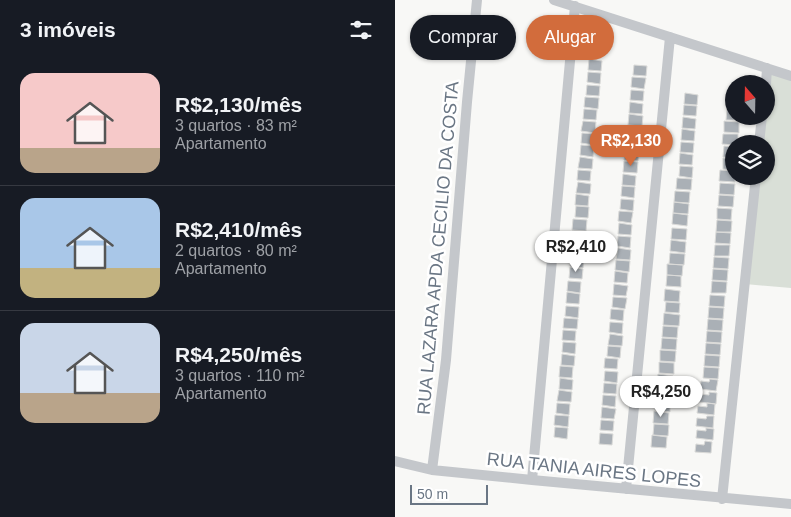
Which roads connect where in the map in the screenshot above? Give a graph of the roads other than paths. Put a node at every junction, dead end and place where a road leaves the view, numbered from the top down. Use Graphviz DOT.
graph roads {
  1 [pos="477,0"];
  2 [pos="554,0"];
  3 [pos="575,6"];
  4 [pos="670,37"];
  5 [pos="767,68"];
  6 [pos="767,75"];
  7 [pos="791,76"];
  8 [pos="755,185"];
  9 [pos="395,462"];
  10 [pos="432,470"];
  11 [pos="531,480"];
  12 [pos="626,489"];
  13 [pos="722,498"];
  14 [pos="791,504"];
  1 -- 10 [label="street, RUA LAZARA APDA CECILIO DA COSTA"];
  2 -- 3 [label="street"];
  3 -- 4 [label="street"];
  3 -- 11 [label="street"];
  4 -- 5 [label="street"];
  4 -- 12 [label="street"];
  5 -- 6 [label="street"];
  5 -- 7 [label="street"];
  8 -- 13 [label="street"];
  9 -- 10 [label="street, RUA TANIA AIRES LOPES"];
  10 -- 11 [label="street, RUA TANIA AIRES LOPES"];
  11 -- 12 [label="street, RUA TANIA AIRES LOPES"];
  12 -- 13 [label="street, RUA TANIA AIRES LOPES"];
  13 -- 14 [label="street, RUA TANIA AIRES LOPES"];
}
